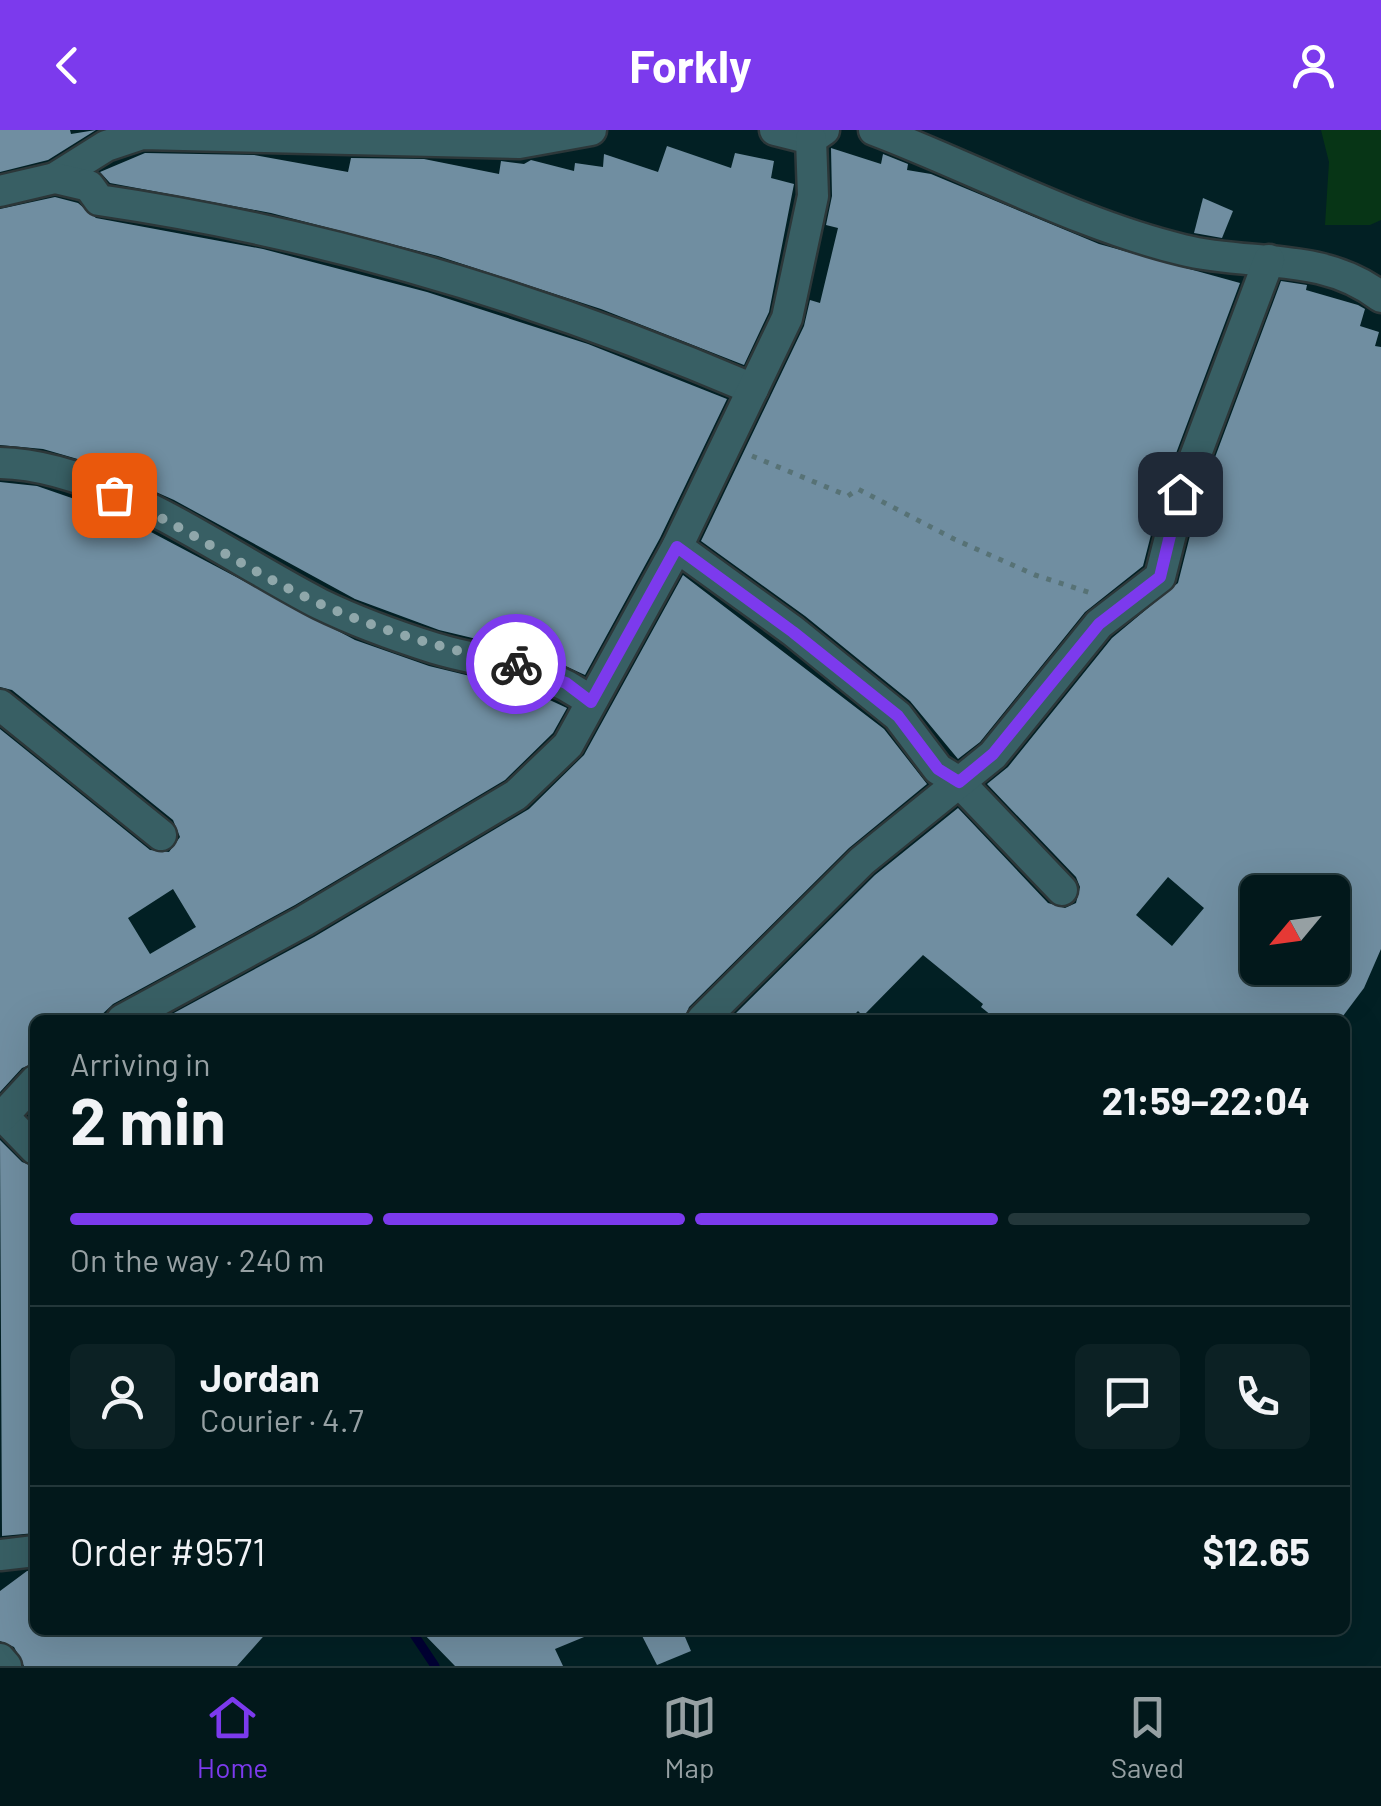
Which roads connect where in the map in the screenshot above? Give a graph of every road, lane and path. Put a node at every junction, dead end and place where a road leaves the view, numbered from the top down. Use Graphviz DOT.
graph roads {
  1 [pos="591,130"];
  2 [pos="775,130"];
  3 [pos="874,130"];
  4 [pos="125,134"];
  5 [pos="818,135"];
  6 [pos="55,178"];
  7 [pos="0,191"];
  8 [pos="1265,272"];
  9 [pos="1381,297"];
  10 [pos="754,389"];
  11 [pos="728,442"];
  12 [pos="0,463"];
  13 [pos="677,547"];
  14 [pos="1132,599"];
  15 [pos="591,702"];
  16 [pos="1,707"];
  17 [pos="959,782"];
  18 [pos="161,835"];
  19 [pos="1062,890"];
  20 [pos="131,1015"];
  21 [pos="707,1015"];
  22 [pos="30,1086"];
  23 [pos="1,1115"];
  24 [pos="30,1145"];
  25 [pos="0,1658"];
  26 [pos="6,1666"];
  1 -- 4 [label="street"];
  2 -- 5 [label="street"];
  3 -- 8 [label="street"];
  4 -- 6 [label="street"];
  5 -- 10 [label="street"];
  6 -- 7 [label="street"];
  6 -- 10 [label="street"];
  8 -- 9 [label="street"];
  8 -- 14 [label="street"];
  10 -- 11 [label="street"];
  11 -- 13 [label="street"];
  11 -- 14 [label="path"];
  12 -- 15 [label="street"];
  13 -- 15 [label="street"];
  13 -- 17 [label="street"];
  14 -- 17 [label="street"];
  15 -- 20 [label="street"];
  16 -- 18 [label="street"];
  17 -- 19 [label="street"];
  17 -- 21 [label="street"];
  22 -- 23 [label="street"];
  23 -- 24 [label="street"];
  25 -- 26 [label="street"];
}
